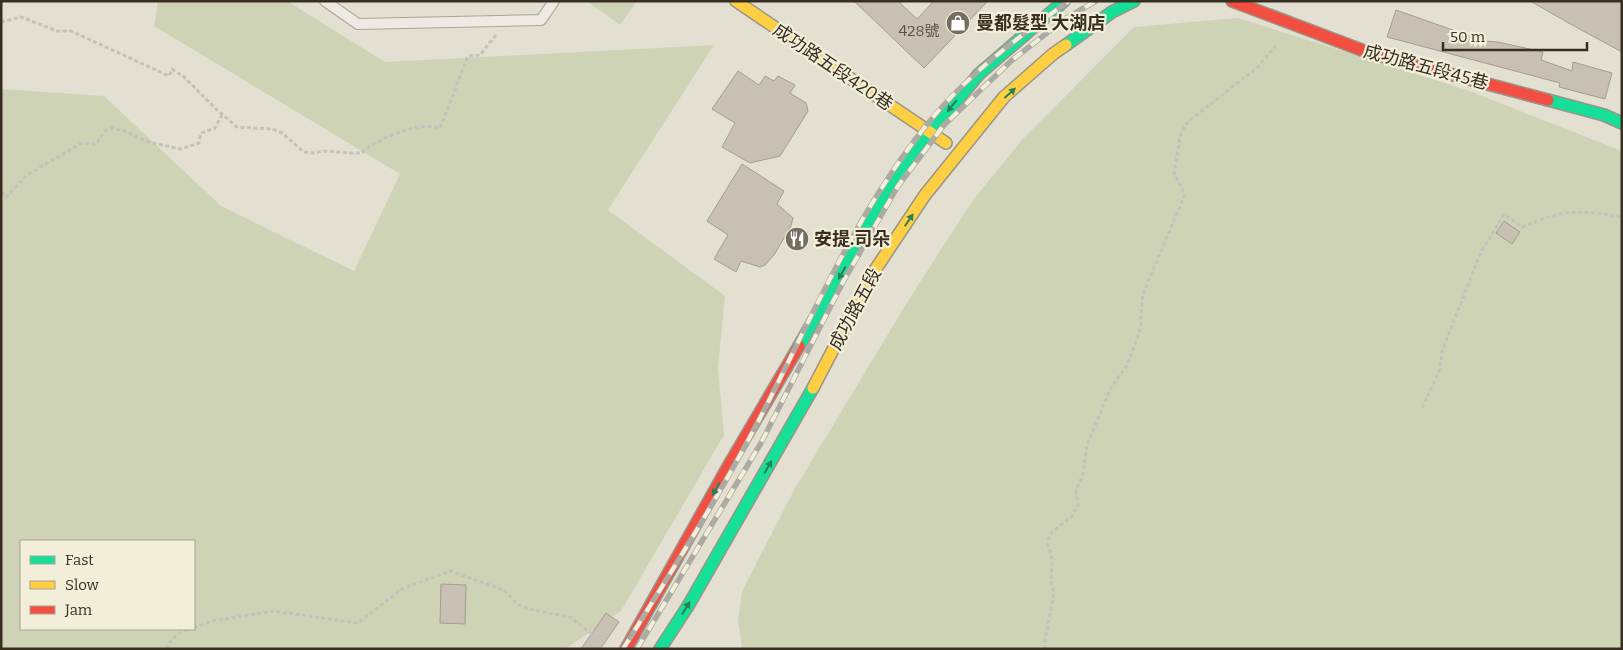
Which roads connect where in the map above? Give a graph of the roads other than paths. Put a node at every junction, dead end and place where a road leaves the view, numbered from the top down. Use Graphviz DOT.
graph roads {
  1 [pos="325,1"];
  2 [pos="554,1"];
  3 [pos="736,1"];
  4 [pos="1064,1"];
  5 [pos="1134,1"];
  6 [pos="1232,1"];
  7 [pos="1622,123"];
  8 [pos="931,132"];
  9 [pos="959,152"];
  10 [pos="626,649"];
  11 [pos="660,649"];
  1 -- 2 [label="lane"];
  3 -- 8 [label="main road, 成功路五段420巷"];
  4 -- 8 [label="main road, 成功路五段, one-way"];
  9 -- 5 [label="main road, 成功路五段, one-way"];
  6 -- 7 [label="main road, 成功路五段45巷"];
  8 -- 9 [label="main road, 成功路五段420巷"];
  8 -- 10 [label="main road, 成功路五段, one-way"];
  11 -- 9 [label="main road, 成功路五段, one-way"];
}
